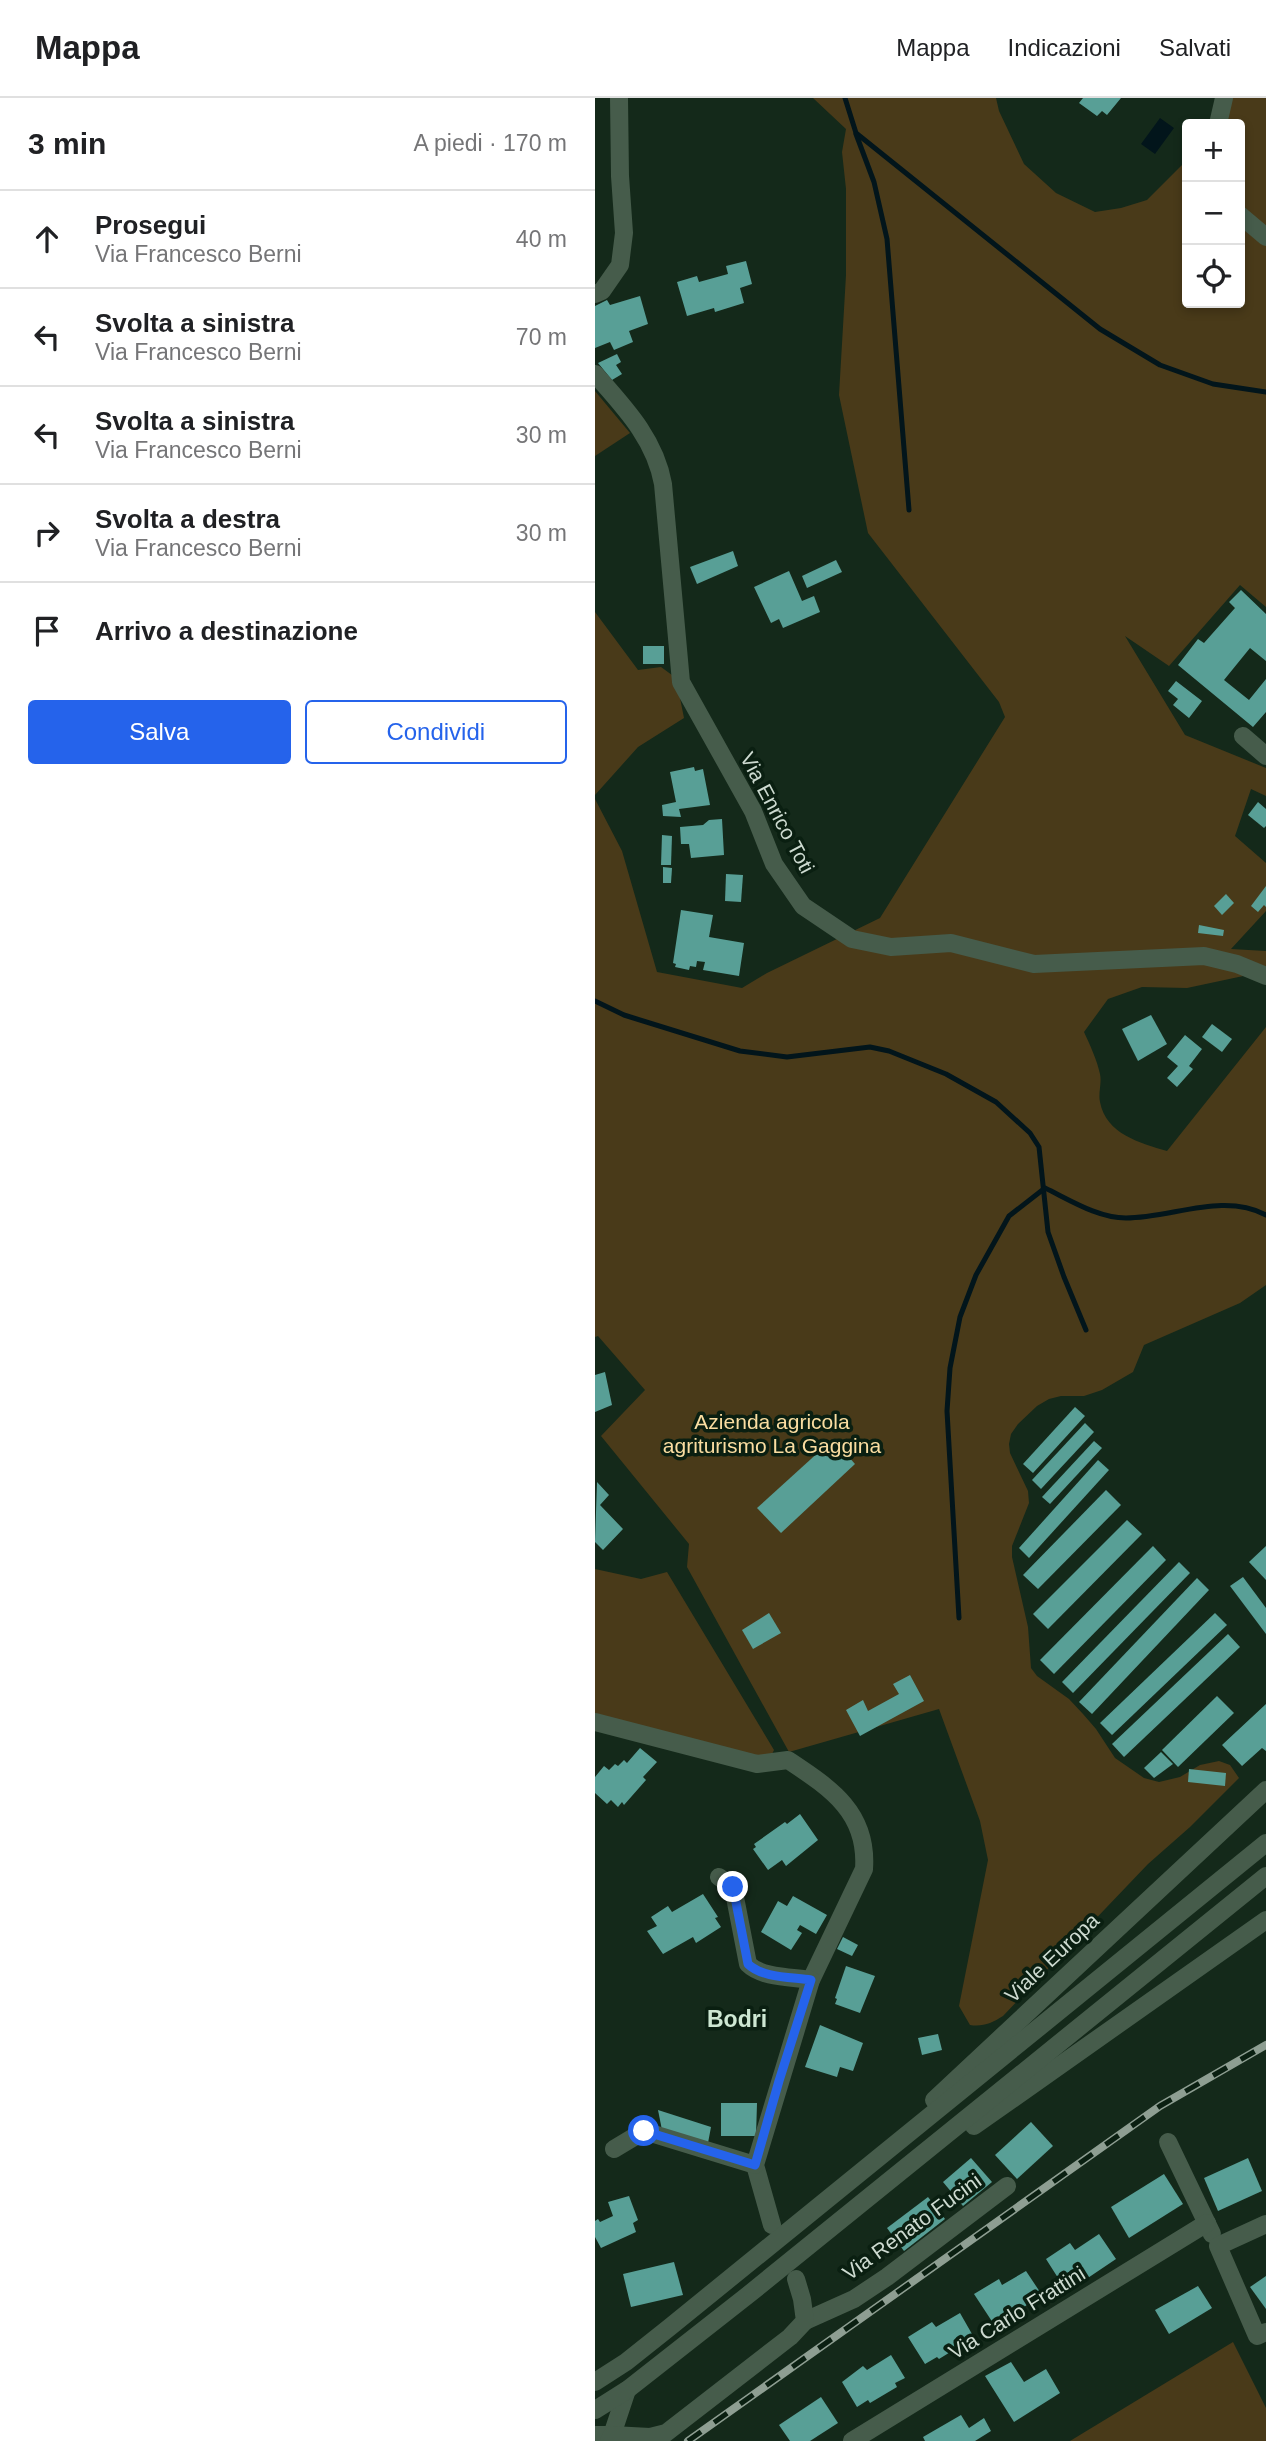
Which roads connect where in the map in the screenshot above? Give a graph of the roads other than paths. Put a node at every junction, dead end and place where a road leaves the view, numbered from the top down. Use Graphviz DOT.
graph roads {
  1 [pos="619,98"];
  2 [pos="1224,98"];
  3 [pos="1219,119"];
  4 [pos="1245,219"];
  5 [pos="1266,237"];
  6 [pos="595,294"];
  7 [pos="595,374"];
  8 [pos="1243,736"];
  9 [pos="1266,756"];
  10 [pos="1266,976"];
  11 [pos="595,1722"];
  12 [pos="1266,1790"];
  13 [pos="1266,1843"];
  14 [pos="1266,1876"];
  15 [pos="719,1877"];
  16 [pos="1263,1922"];
  17 [pos="811,1980"];
  18 [pos="1168,2142"];
  19 [pos="614,2149"];
  20 [pos="873,2163"];
  21 [pos="755,2165"];
  22 [pos="892,2179"];
  23 [pos="1007,2186"];
  24 [pos="1207,2223"];
  25 [pos="1266,2224"];
  26 [pos="772,2225"];
  27 [pos="1218,2246"];
  28 [pos="796,2279"];
  29 [pos="805,2321"];
  30 [pos="1266,2332"];
  31 [pos="595,2382"];
  32 [pos="627,2390"];
  33 [pos="595,2410"];
  34 [pos="605,2437"];
  35 [pos="852,2441"];
  1 -- 6 [label="street"];
  2 -- 3 [label="street"];
  4 -- 5 [label="street"];
  7 -- 10 [label="street, Via Enrico Toti"];
  8 -- 9 [label="street"];
  11 -- 17 [label="street"];
  12 -- 20 [label="street, Viale Europa"];
  13 -- 20 [label="street, Viale Europa"];
  14 -- 22 [label="street"];
  15 -- 17 [label="street"];
  16 -- 22 [label="street"];
  17 -- 21 [label="street"];
  18 -- 24 [label="street"];
  19 -- 21 [label="street"];
  20 -- 31 [label="street, Viale Europa"];
  21 -- 26 [label="street"];
  22 -- 32 [label="street"];
  23 -- 29 [label="street, Via Renato Fucini"];
  24 -- 27 [label="street"];
  24 -- 35 [label="street, Via Carlo Frattini"];
  25 -- 27 [label="street"];
  27 -- 30 [label="street"];
  28 -- 29 [label="street"];
  29 -- 34 [label="street, Via Renato Fucini"];
  32 -- 33 [label="street"];
  32 -- 34 [label="street"];
}
